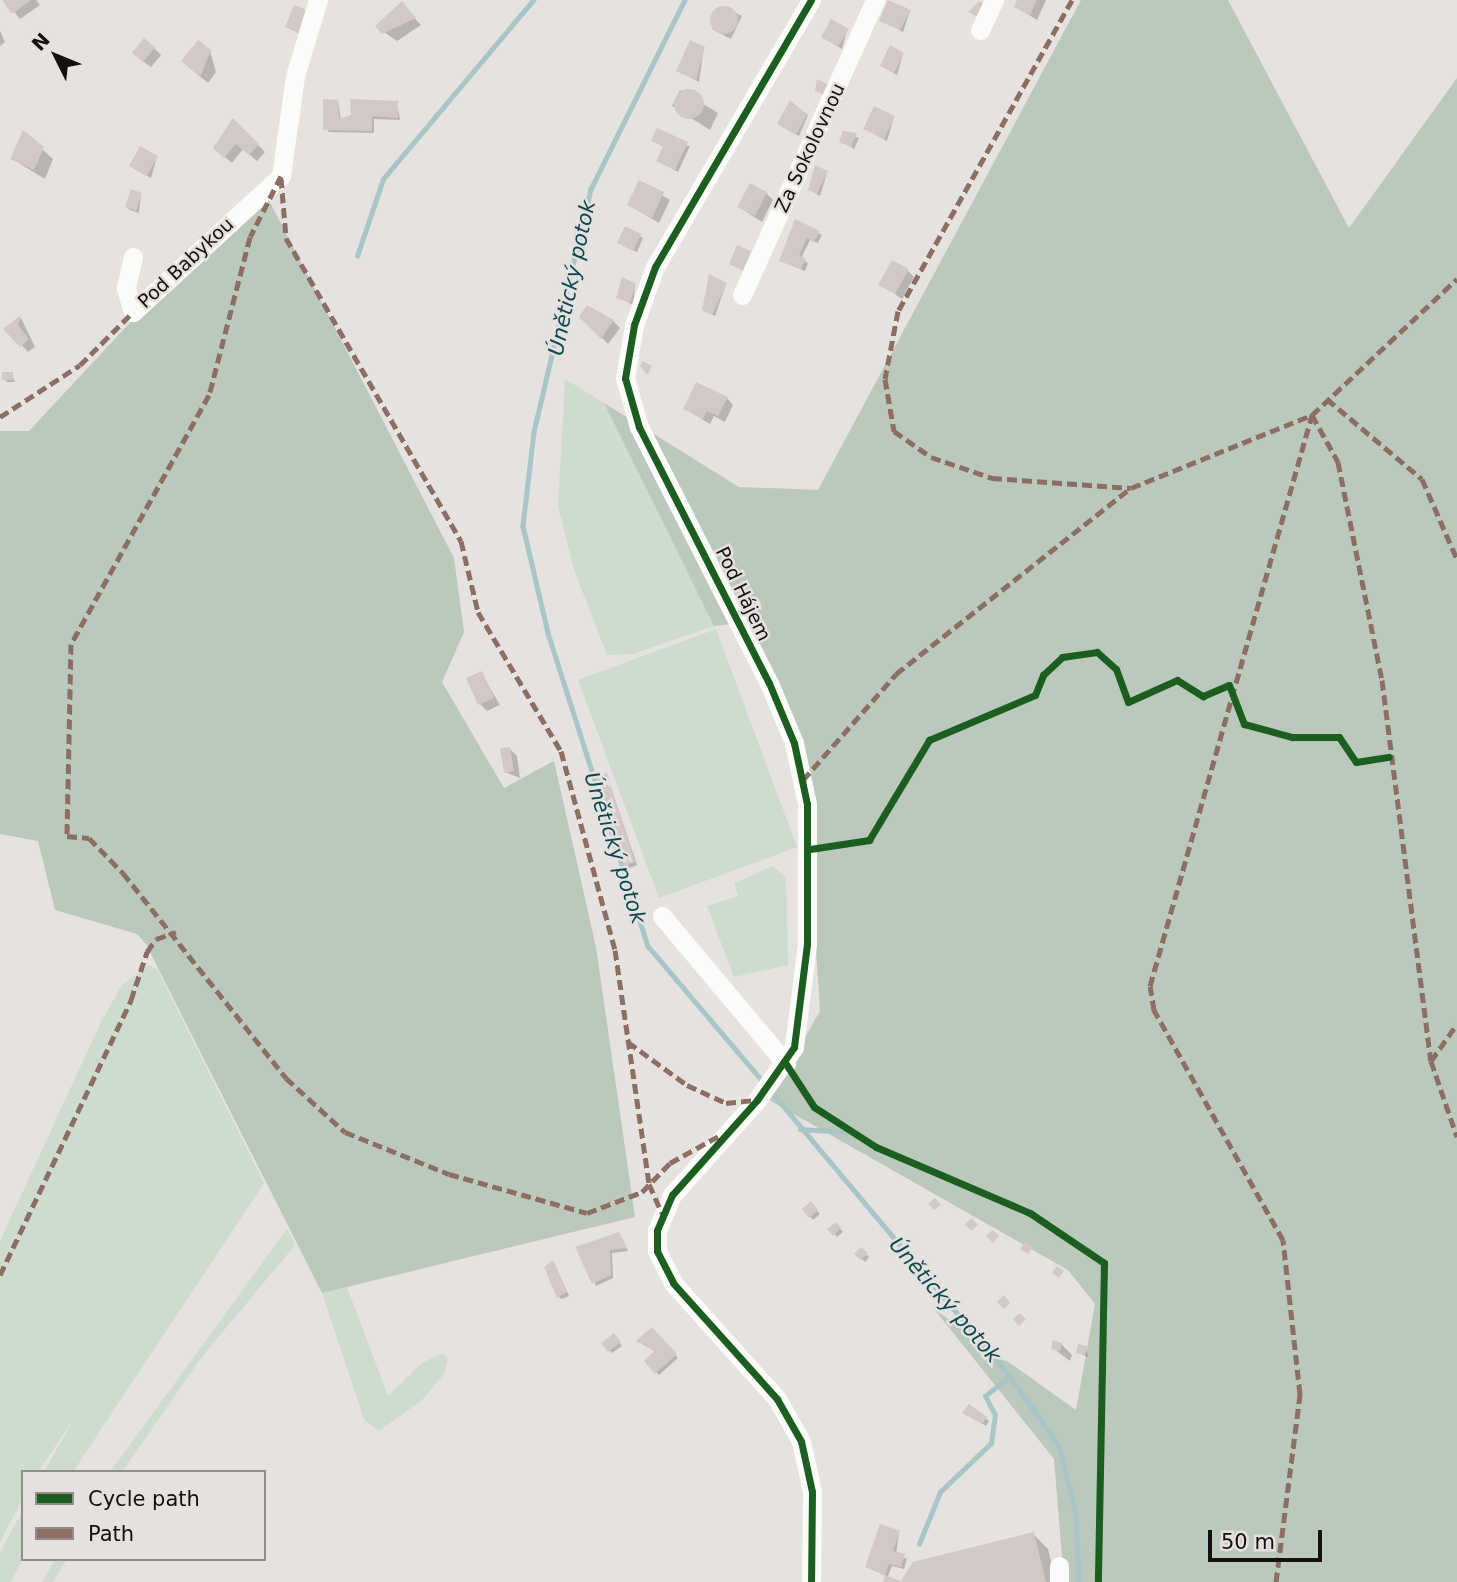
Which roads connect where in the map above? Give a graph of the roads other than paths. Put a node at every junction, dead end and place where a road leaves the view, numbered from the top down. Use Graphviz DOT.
graph roads {
  1 [pos="318,0"];
  2 [pos="811,0"];
  3 [pos="875,0"];
  4 [pos="994,0"];
  5 [pos="980,30"];
  6 [pos="133,257"];
  7 [pos="742,295"];
  8 [pos="662,916"];
  9 [pos="781,1070"];
  10 [pos="811,1582"];
  1 -- 6 [label="street, Pod Babykou"];
  2 -- 9 [label="street, Pod Hájem"];
  3 -- 7 [label="street, Za Sokolovnou"];
  4 -- 5 [label="street"];
  8 -- 9 [label="street"];
  9 -- 10 [label="street, Pod Hájem"];
}
